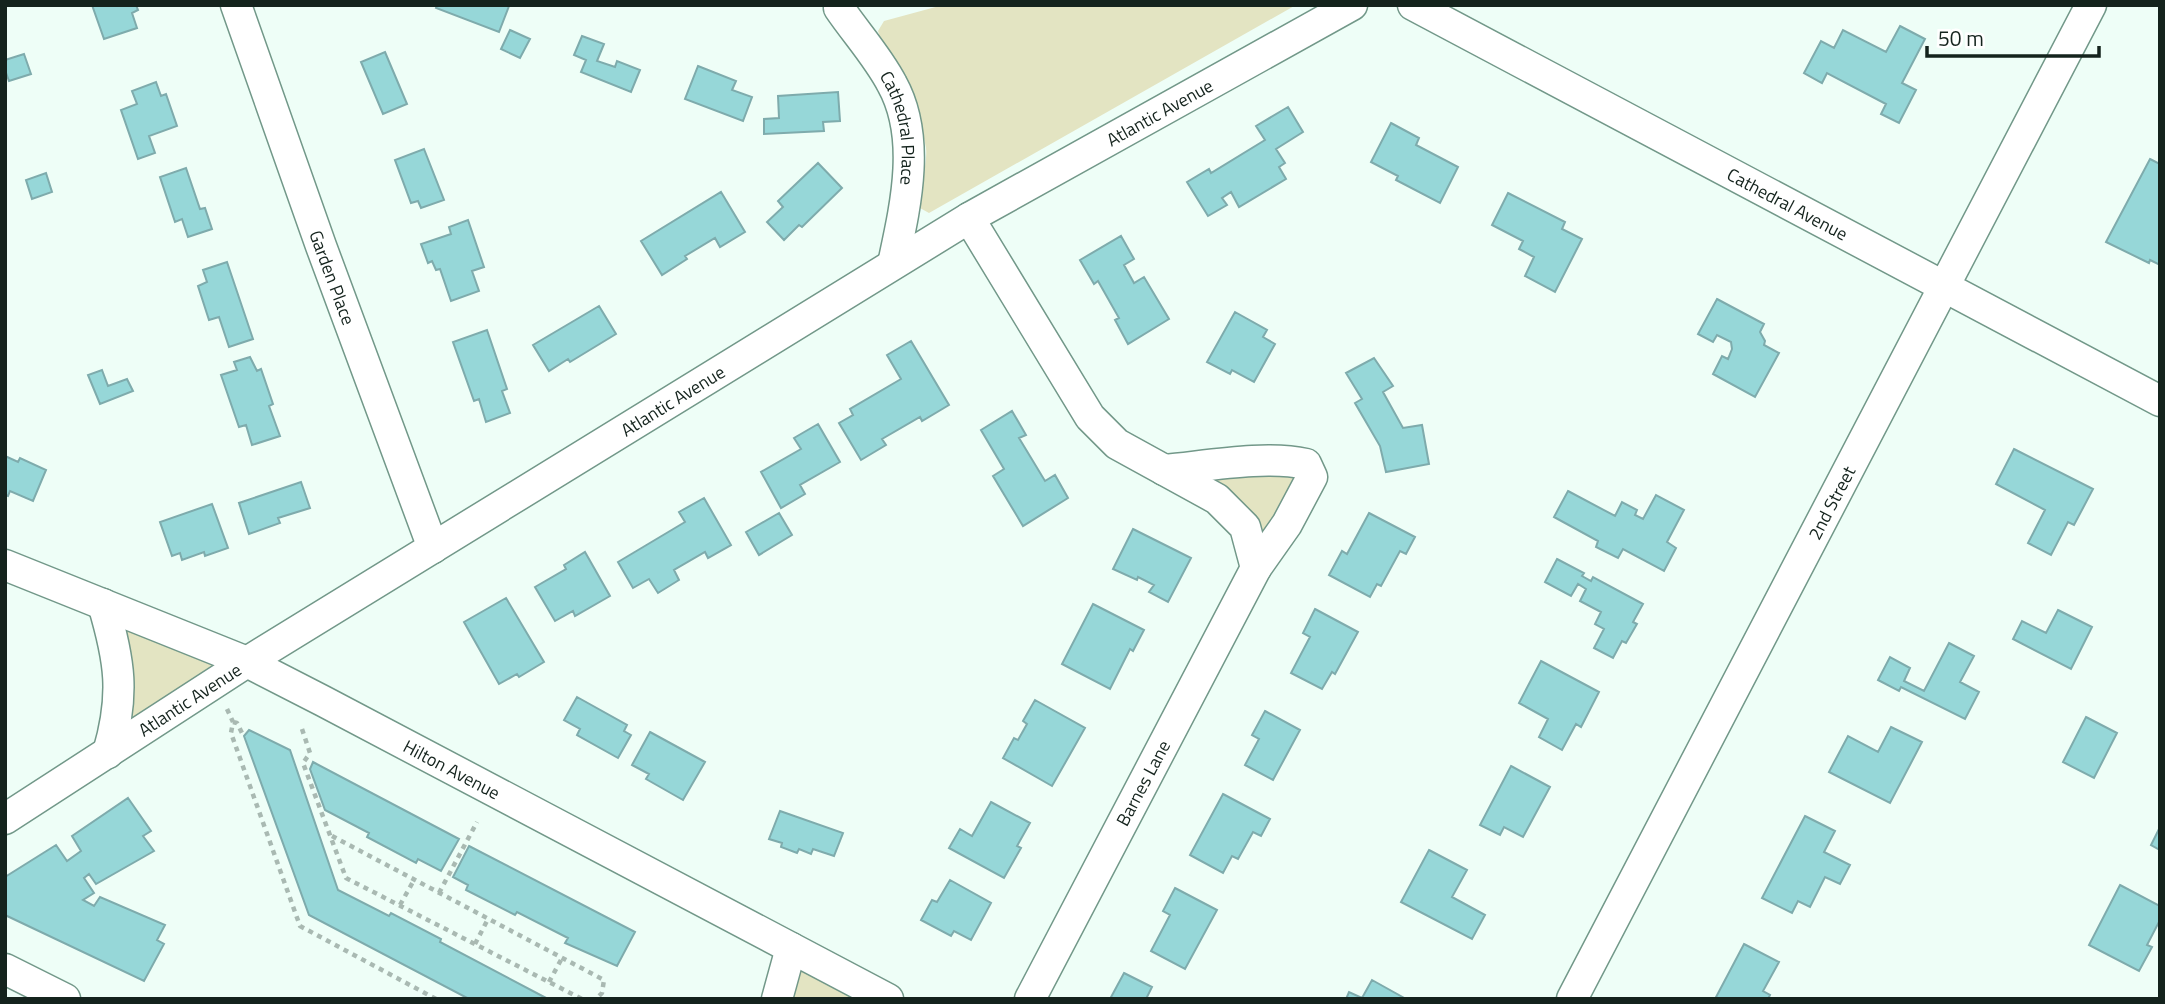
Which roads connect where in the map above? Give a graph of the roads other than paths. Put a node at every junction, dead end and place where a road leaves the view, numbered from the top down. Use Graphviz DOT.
graph roads {
  1 [pos="236,5"];
  2 [pos="1352,5"];
  3 [pos="1413,5"];
  4 [pos="2091,5"];
  5 [pos="837,6"];
  6 [pos="968,218"];
  7 [pos="893,264"];
  8 [pos="1945,289"];
  9 [pos="2160,401"];
  10 [pos="1164,470"];
  11 [pos="433,548"];
  12 [pos="5,565"];
  13 [pos="1256,568"];
  14 [pos="103,604"];
  15 [pos="247,663"];
  16 [pos="108,753"];
  17 [pos="5,819"];
  18 [pos="791,948"];
  19 [pos="5,969"];
  20 [pos="65,999"];
  21 [pos="778,999"];
  22 [pos="888,999"];
  23 [pos="1030,999"];
  24 [pos="1572,999"];
  1 -- 11 [label="street, Garden Place"];
  2 -- 6 [label="street, Atlantic Avenue"];
  3 -- 8 [label="street, Cathedral Avenue"];
  4 -- 8 [label="street, 2nd Street"];
  5 -- 7 [label="street, Cathedral Place"];
  6 -- 7 [label="street, Atlantic Avenue"];
  6 -- 10 [label="street"];
  7 -- 11 [label="street, Atlantic Avenue"];
  8 -- 9 [label="street, Cathedral Avenue"];
  8 -- 24 [label="street, 2nd Street"];
  10 -- 13 [label="street"];
  10 -- 13 [label="street, Barnes Lane"];
  11 -- 15 [label="street, Atlantic Avenue"];
  12 -- 14 [label="street, Hilton Avenue"];
  13 -- 23 [label="street, Barnes Lane"];
  14 -- 15 [label="street, Hilton Avenue"];
  14 -- 16 [label="street"];
  15 -- 16 [label="street, Atlantic Avenue"];
  15 -- 18 [label="street, Hilton Avenue"];
  16 -- 17 [label="street, Atlantic Avenue"];
  18 -- 21 [label="street"];
  18 -- 22 [label="street, Hilton Avenue"];
  19 -- 20 [label="street"];
}
